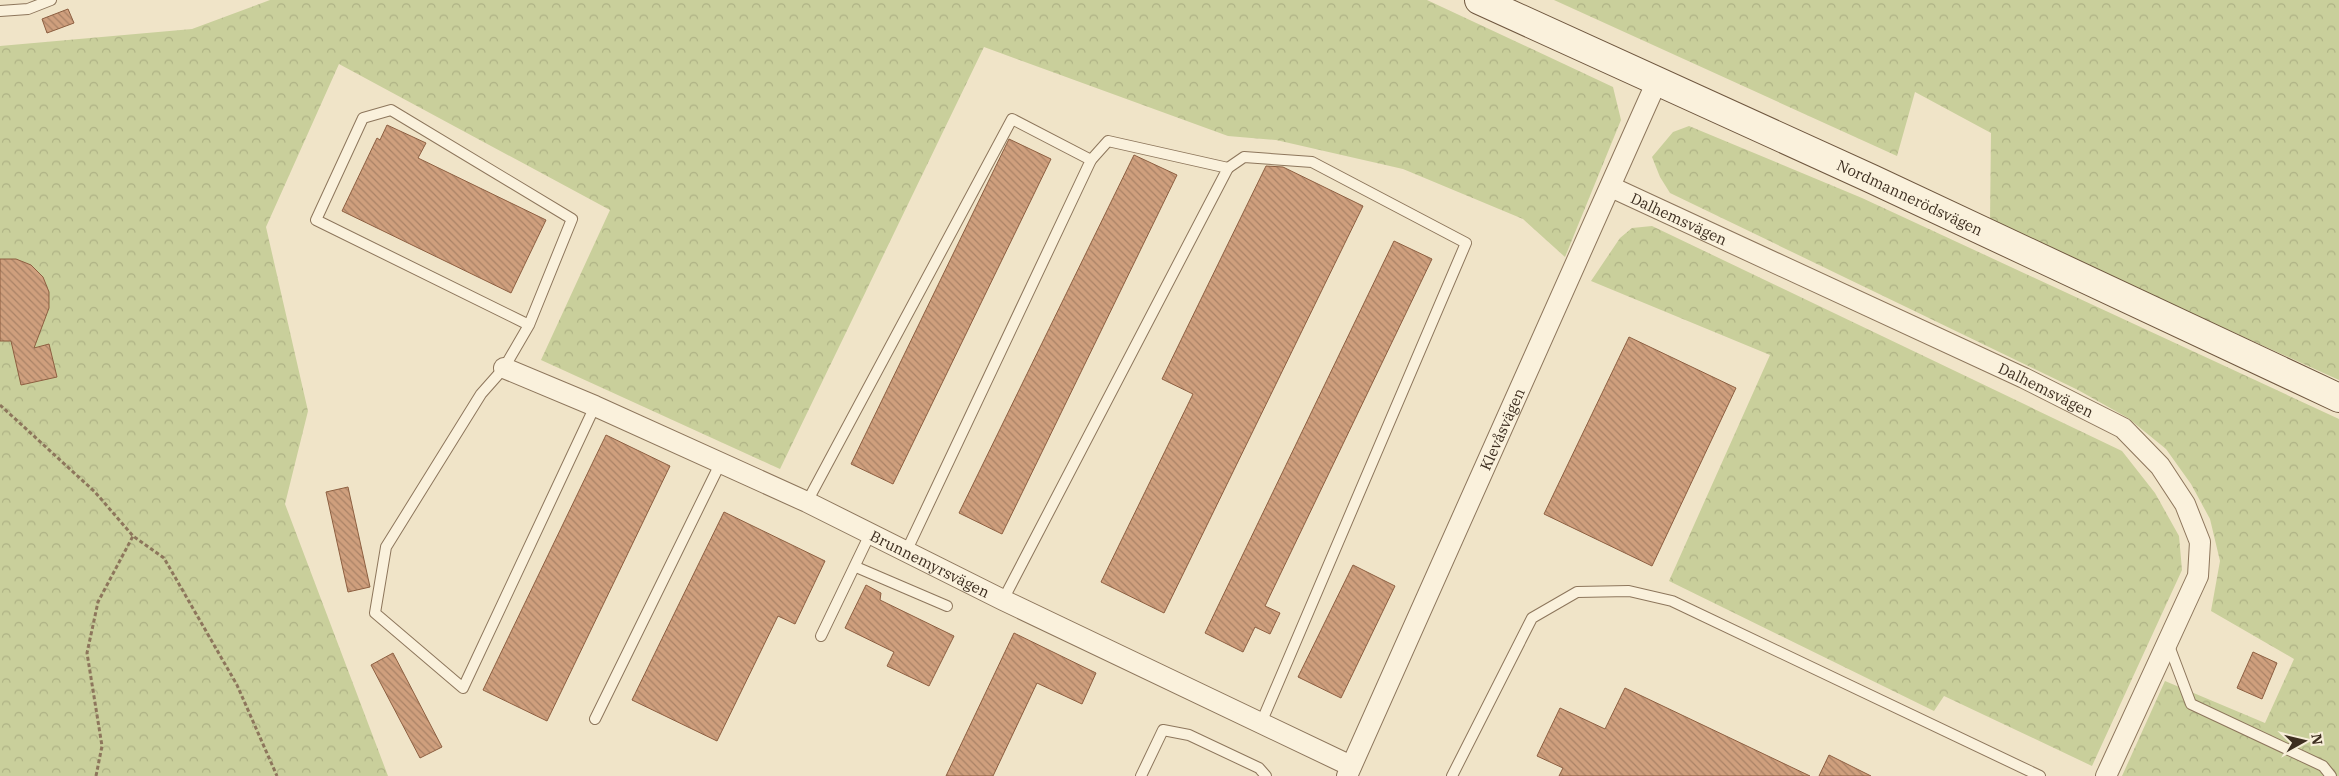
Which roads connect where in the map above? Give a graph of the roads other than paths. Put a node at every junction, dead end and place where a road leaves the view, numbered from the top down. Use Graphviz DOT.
graph roads {
  1 [pos="1479,0"];
  2 [pos="45,1"];
  3 [pos="0,11"];
  4 [pos="1657,81"];
  5 [pos="1091,160"];
  6 [pos="1228,168"];
  7 [pos="1611,188"];
  8 [pos="529,325"];
  9 [pos="504,368"];
  10 [pos="2339,398"];
  11 [pos="596,406"];
  12 [pos="720,464"];
  13 [pos="807,502"];
  14 [pos="870,534"];
  15 [pos="906,552"];
  16 [pos="856,566"];
  17 [pos="1003,600"];
  18 [pos="947,606"];
  19 [pos="822,636"];
  20 [pos="2168,642"];
  21 [pos="595,719"];
  22 [pos="1261,724"];
  23 [pos="1349,771"];
  24 [pos="1141,776"];
  25 [pos="1266,776"];
  26 [pos="1452,776"];
  27 [pos="2040,776"];
  28 [pos="2106,776"];
  29 [pos="2331,776"];
  1 -- 4 [label="main road, Nordmannerödsvägen"];
  2 -- 3 [label="lane"];
  4 -- 7 [label="street, Klevåsvägen"];
  4 -- 10 [label="main road, Nordmannerödsvägen"];
  5 -- 6 [label="lane"];
  5 -- 13 [label="lane"];
  5 -- 15 [label="lane"];
  6 -- 17 [label="lane"];
  6 -- 22 [label="lane"];
  7 -- 20 [label="street, Dalhemsvägen"];
  7 -- 23 [label="street, Klevåsvägen"];
  8 -- 8 [label="lane"];
  8 -- 9 [label="lane"];
  9 -- 11 [label="street, Brunnemyrsvägen"];
  9 -- 11 [label="lane"];
  11 -- 12 [label="street, Brunnemyrsvägen"];
  12 -- 13 [label="street, Brunnemyrsvägen"];
  12 -- 21 [label="lane"];
  13 -- 14 [label="street, Brunnemyrsvägen"];
  14 -- 15 [label="street, Brunnemyrsvägen"];
  14 -- 16 [label="lane"];
  15 -- 17 [label="street, Brunnemyrsvägen"];
  16 -- 18 [label="lane"];
  16 -- 19 [label="lane"];
  17 -- 22 [label="street, Brunnemyrsvägen"];
  20 -- 28 [label="street, Dalhemsvägen"];
  20 -- 29 [label="lane"];
  22 -- 23 [label="street, Brunnemyrsvägen"];
  24 -- 25 [label="lane"];
  26 -- 27 [label="lane"];
}
